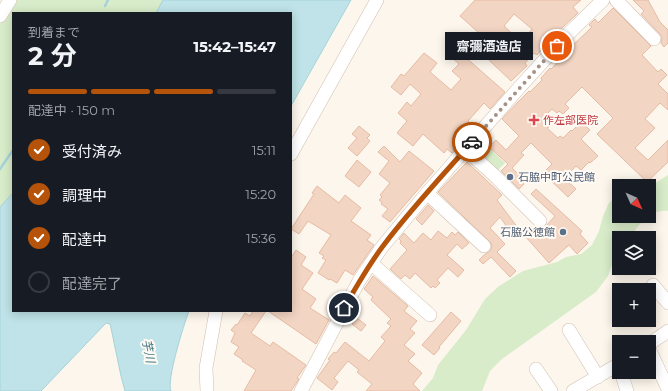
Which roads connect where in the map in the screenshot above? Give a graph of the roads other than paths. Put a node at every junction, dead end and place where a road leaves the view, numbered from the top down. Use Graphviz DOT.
graph roads {
  1 [pos="10,0"];
  2 [pos="377,0"];
  3 [pos="603,0"];
  4 [pos="616,0"];
  5 [pos="0,16"];
  6 [pos="654,39"];
  7 [pos="465,149"];
  8 [pos="292,152"];
  9 [pos="427,193"];
  10 [pos="540,221"];
  11 [pos="484,246"];
  12 [pos="371,263"];
  13 [pos="656,288"];
  14 [pos="668,303"];
  15 [pos="216,312"];
  16 [pos="430,315"];
  17 [pos="568,330"];
  18 [pos="668,331"];
  19 [pos="656,339"];
  20 [pos="656,363"];
  21 [pos="536,369"];
  22 [pos="612,369"];
  23 [pos="598,377"];
  24 [pos="623,379"];
  25 [pos="668,389"];
  26 [pos="207,391"];
  27 [pos="301,391"];
  28 [pos="551,391"];
  29 [pos="573,391"];
  30 [pos="627,391"];
  1 -- 5 [label="street"];
  2 -- 8 [label="street"];
  3 -- 7 [label="street"];
  4 -- 6 [label="street"];
  7 -- 9 [label="street"];
  7 -- 10 [label="street"];
  9 -- 11 [label="street"];
  9 -- 12 [label="street"];
  12 -- 16 [label="street"];
  12 -- 27 [label="street"];
  13 -- 14 [label="street"];
  15 -- 26 [label="street"];
  17 -- 23 [label="street"];
  18 -- 19 [label="street"];
  20 -- 25 [label="street"];
  21 -- 28 [label="street"];
  22 -- 23 [label="street"];
  23 -- 29 [label="street"];
  24 -- 30 [label="street"];
}
